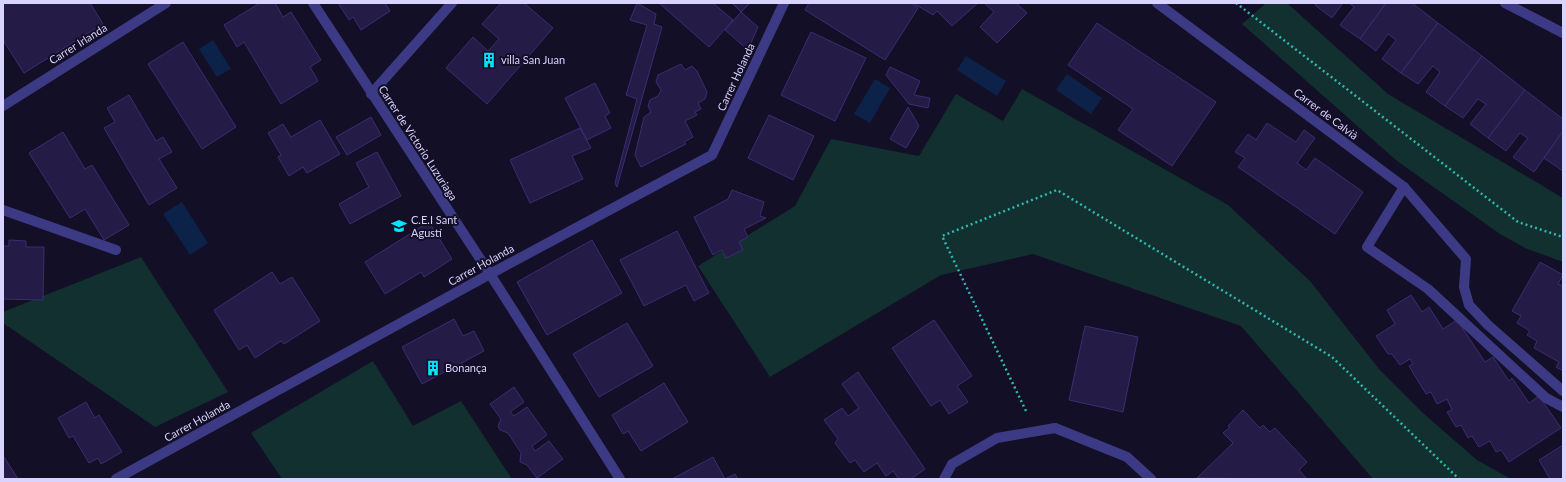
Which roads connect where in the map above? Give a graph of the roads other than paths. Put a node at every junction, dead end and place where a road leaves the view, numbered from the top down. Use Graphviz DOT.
graph roads {
  1 [pos="166,3"];
  2 [pos="314,3"];
  3 [pos="452,3"];
  4 [pos="784,3"];
  5 [pos="1156,3"];
  6 [pos="1505,3"];
  7 [pos="1563,33"];
  8 [pos="371,94"];
  9 [pos="3,106"];
  10 [pos="1404,187"];
  11 [pos="3,210"];
  12 [pos="116,250"];
  13 [pos="490,274"];
  14 [pos="1563,391"];
  15 [pos="1563,408"];
  16 [pos="116,479"];
  17 [pos="620,479"];
  18 [pos="944,479"];
  19 [pos="1151,479"];
  1 -- 9 [label="street, Carrer Irlanda"];
  2 -- 8 [label="street, Carrer de Victorio Luzuriaga"];
  3 -- 8 [label="street"];
  4 -- 13 [label="street, Carrer Holanda"];
  5 -- 10 [label="street, Carrer de Calvià"];
  6 -- 7 [label="street"];
  8 -- 13 [label="street, Carrer de Victorio Luzuriaga"];
  10 -- 14 [label="street, Carrer de Calvià"];
  10 -- 15 [label="street"];
  11 -- 12 [label="street"];
  13 -- 16 [label="street, Carrer Holanda"];
  13 -- 17 [label="street, Carrer de Victorio Luzuriaga"];
  18 -- 19 [label="street"];
}
